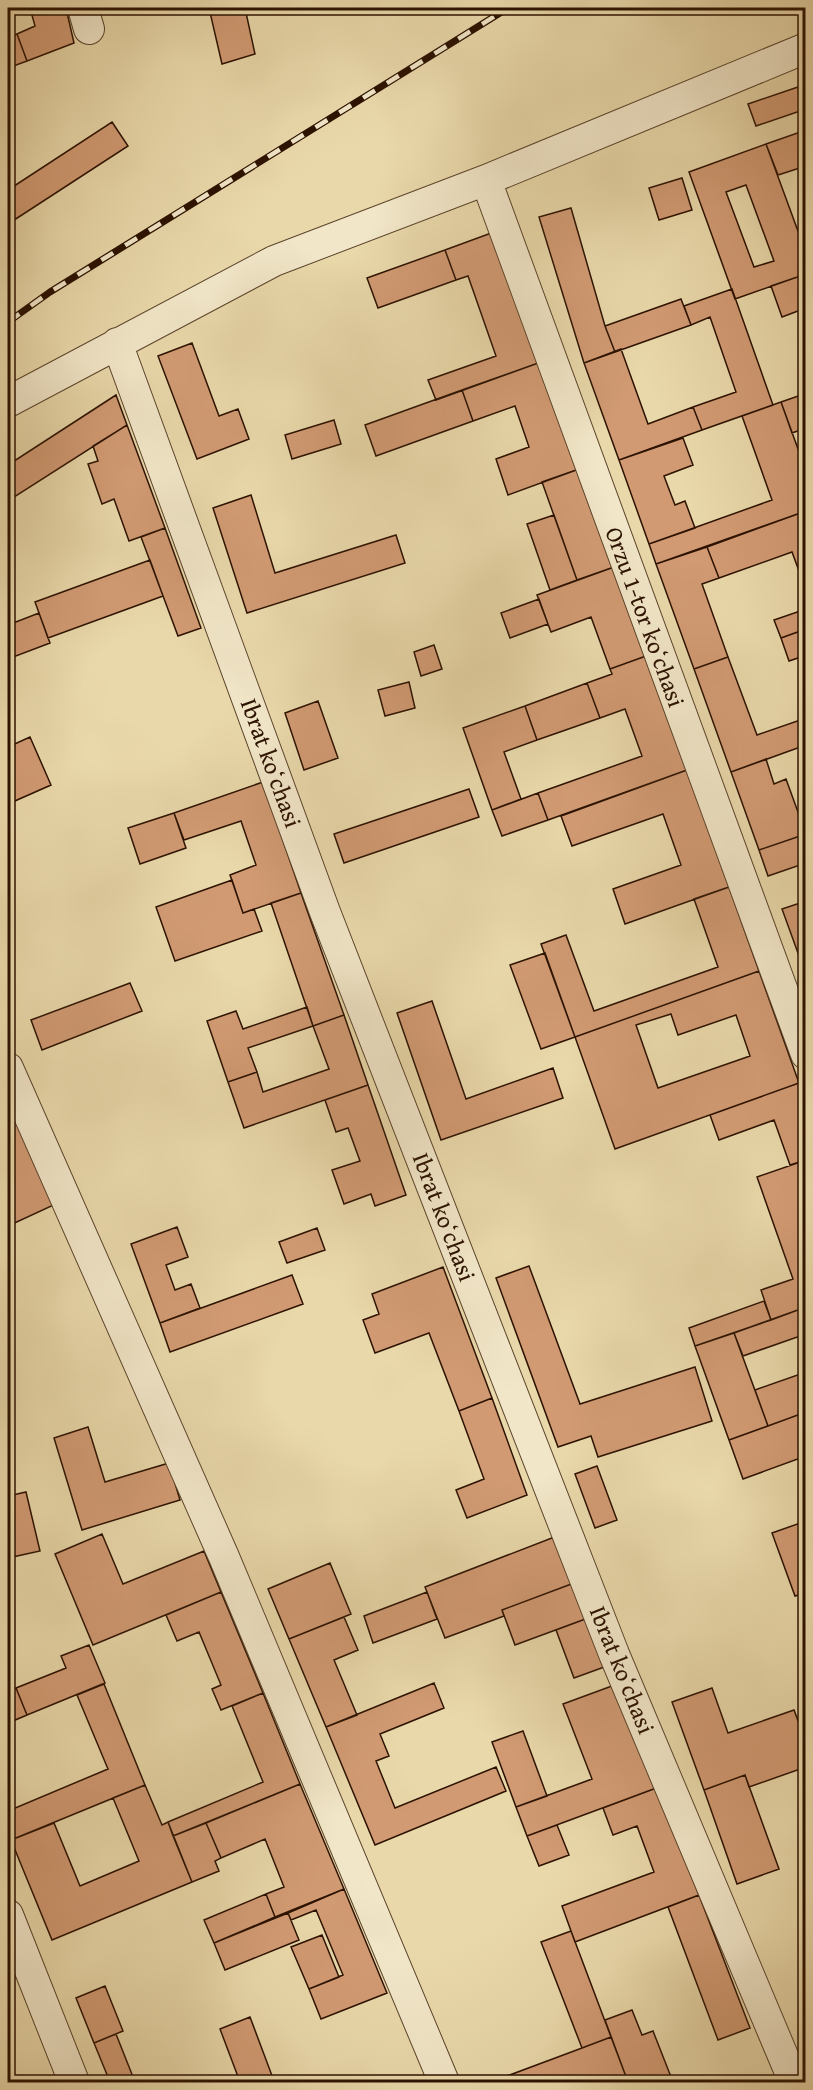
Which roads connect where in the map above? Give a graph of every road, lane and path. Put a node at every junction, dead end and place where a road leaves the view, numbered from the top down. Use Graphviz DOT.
graph roads {
  1 [pos="806,48"];
  2 [pos="486,180"];
  3 [pos="117,343"];
  4 [pos="8,402"];
  5 [pos="806,1054"];
  6 [pos="8,1068"];
  7 [pos="8,1915"];
  8 [pos="795,2077"];
  9 [pos="74,2082"];
  10 [pos="444,2082"];
  1 -- 2 [label="street"];
  2 -- 3 [label="street"];
  2 -- 5 [label="street, Orzu 1-tor koʻchasi"];
  3 -- 4 [label="street"];
  3 -- 8 [label="street, Ibrat koʻchasi"];
  6 -- 10 [label="street"];
  7 -- 9 [label="street"];
}
